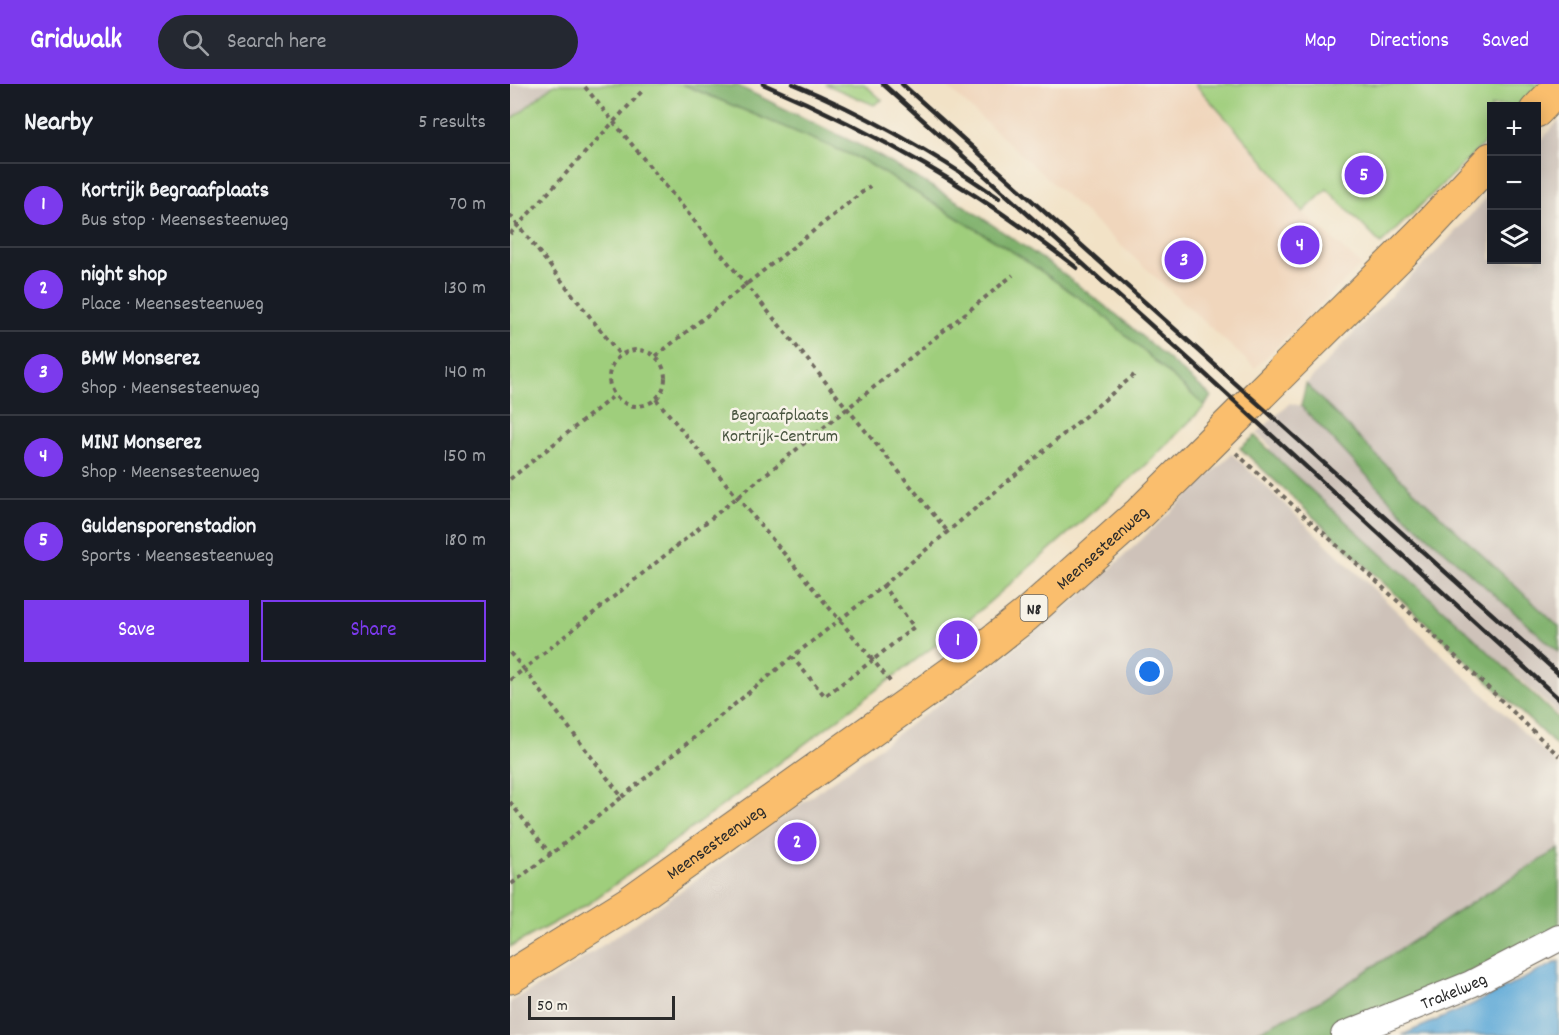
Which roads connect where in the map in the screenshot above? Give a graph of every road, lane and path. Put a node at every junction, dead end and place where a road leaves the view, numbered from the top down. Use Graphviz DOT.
graph roads {
  1 [pos="585,87"];
  2 [pos="1559,87"];
  3 [pos="644,89"];
  4 [pos="1541,106"];
  5 [pos="614,122"];
  6 [pos="1487,163"];
  7 [pos="870,186"];
  8 [pos="510,215"];
  9 [pos="518,225"];
  10 [pos="510,234"];
  11 [pos="1013,275"];
  12 [pos="746,285"];
  13 [pos="620,355"];
  14 [pos="656,357"];
  15 [pos="1134,375"];
  16 [pos="615,395"];
  17 [pos="656,399"];
  18 [pos="847,409"];
  19 [pos="1234,451"];
  20 [pos="510,479"];
  21 [pos="737,497"];
  22 [pos="948,532"];
  23 [pos="883,586"];
  24 [pos="839,619"];
  25 [pos="510,652"];
  26 [pos="792,657"];
  27 [pos="873,660"];
  28 [pos="524,669"];
  29 [pos="510,680"];
  30 [pos="908,704"];
  31 [pos="1559,756"];
  32 [pos="621,797"];
  33 [pos="510,802"];
  34 [pos="551,855"];
  35 [pos="510,885"];
  36 [pos="1559,938"];
  37 [pos="510,977"];
  38 [pos="1344,1035"];
  1 -- 5 [label="path"];
  2 -- 4 [label="main road"];
  3 -- 5 [label="path"];
  5 -- 9 [label="path"];
  5 -- 12 [label="path"];
  6 -- 30 [label="main road, Meensesteenweg / N8"];
  7 -- 12 [label="path"];
  8 -- 9 [label="path"];
  9 -- 10 [label="path"];
  9 -- 13 [label="path"];
  11 -- 18 [label="path"];
  12 -- 14 [label="path"];
  12 -- 18 [label="path"];
  13 -- 14 [label="path"];
  13 -- 16 [label="path"];
  14 -- 17 [label="path"];
  15 -- 22 [label="path"];
  16 -- 17 [label="path"];
  16 -- 20 [label="path"];
  17 -- 21 [label="path"];
  18 -- 21 [label="path"];
  18 -- 22 [label="path"];
  19 -- 31 [label="path"];
  21 -- 24 [label="path"];
  21 -- 28 [label="path"];
  22 -- 23 [label="path"];
  23 -- 24 [label="path"];
  23 -- 27 [label="path"];
  24 -- 26 [label="path"];
  24 -- 27 [label="path"];
  25 -- 28 [label="path"];
  26 -- 27 [label="path"];
  26 -- 32 [label="path"];
  27 -- 30 [label="path"];
  28 -- 29 [label="path"];
  28 -- 32 [label="path"];
  30 -- 37 [label="main road, Meensesteenweg / N8"];
  32 -- 34 [label="path"];
  33 -- 34 [label="path"];
  34 -- 35 [label="path"];
  36 -- 38 [label="lane, Trakelweg"];
}
